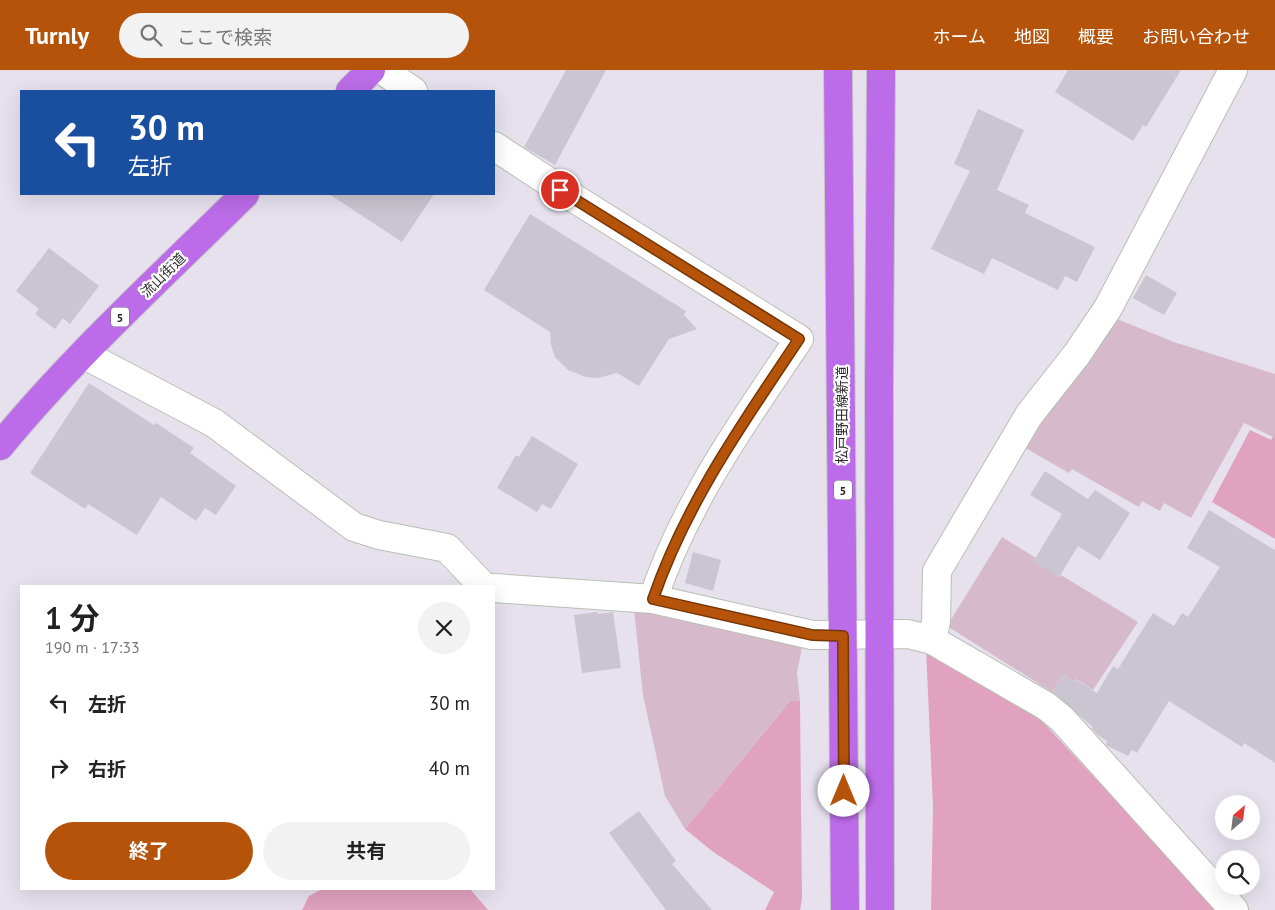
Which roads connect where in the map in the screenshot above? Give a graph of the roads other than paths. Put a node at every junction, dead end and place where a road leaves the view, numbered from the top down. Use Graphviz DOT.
graph roads {
  1 [pos="371,70"];
  2 [pos="382,70"];
  3 [pos="838,70"];
  4 [pos="881,70"];
  5 [pos="1233,70"];
  6 [pos="351,90"];
  7 [pos="412,90"];
  8 [pos="495,147"];
  9 [pos="244,195"];
  10 [pos="82,354"];
  11 [pos="0,446"];
  12 [pos="482,585"];
  13 [pos="495,588"];
  14 [pos="653,599"];
  15 [pos="880,635"];
  16 [pos="843,636"];
  17 [pos="932,640"];
  18 [pos="844,910"];
  19 [pos="880,910"];
  20 [pos="1234,910"];
  1 -- 6 [label="main road"];
  2 -- 7 [label="street"];
  3 -- 16 [label="main road, 松戸野田線新道 / 5"];
  4 -- 15 [label="main road"];
  5 -- 17 [label="street"];
  8 -- 14 [label="street"];
  9 -- 10 [label="main road, 流山街道 / 5"];
  10 -- 11 [label="main road, 流山街道 / 5"];
  10 -- 12 [label="street"];
  13 -- 14 [label="street"];
  14 -- 16 [label="street"];
  15 -- 16 [label="street"];
  15 -- 17 [label="street"];
  15 -- 19 [label="main road"];
  16 -- 18 [label="main road, 松戸野田線新道 / 5"];
  17 -- 20 [label="street"];
}
